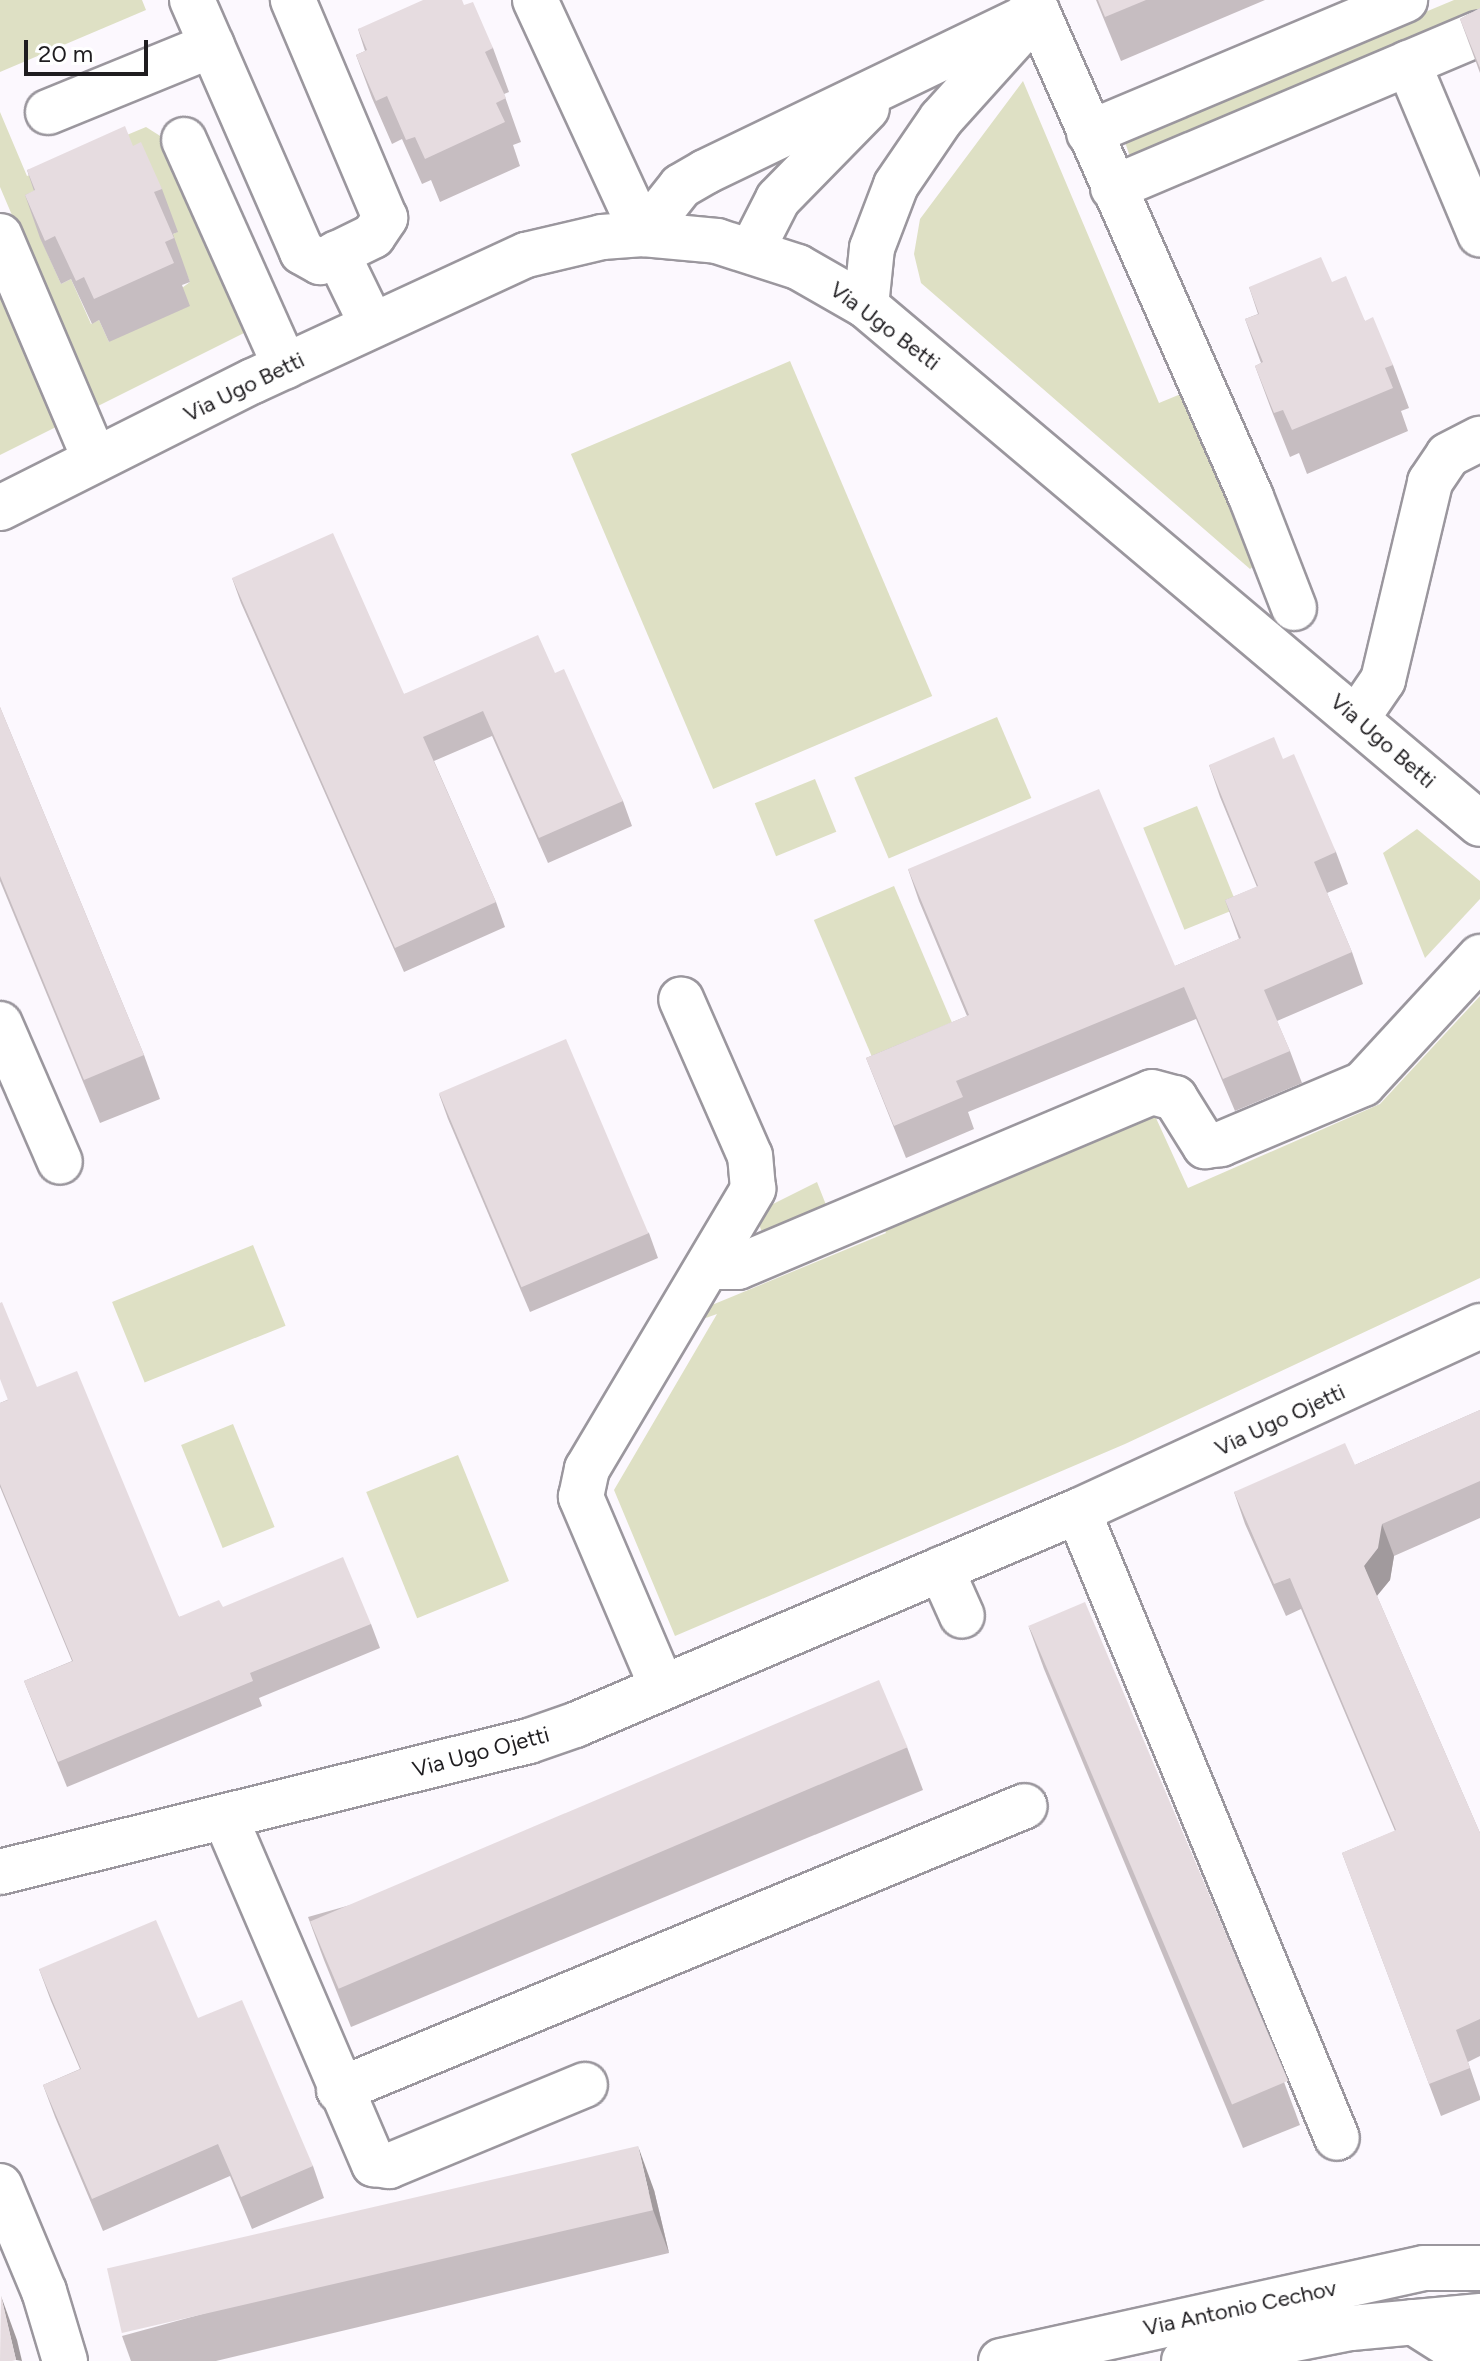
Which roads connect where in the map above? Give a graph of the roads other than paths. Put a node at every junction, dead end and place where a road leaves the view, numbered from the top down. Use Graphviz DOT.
graph roads {
  1 [pos="192,0"];
  2 [pos="293,0"];
  3 [pos="535,0"];
  4 [pos="1405,0"];
  5 [pos="1034,6"];
  6 [pos="1480,33"];
  7 [pos="212,45"];
  8 [pos="1408,63"];
  9 [pos="907,77"];
  10 [pos="48,112"];
  11 [pos="1089,133"];
  12 [pos="184,140"];
  13 [pos="1113,188"];
  14 [pos="643,234"];
  15 [pos="1480,234"];
  16 [pos="0,236"];
  17 [pos="752,250"];
  18 [pos="337,253"];
  19 [pos="866,306"];
  20 [pos="372,325"];
  21 [pos="285,366"];
  22 [pos="1480,439"];
  23 [pos="95,460"];
  24 [pos="0,508"];
  25 [pos="1294,608"];
  26 [pos="1357,718"];
  27 [pos="1480,824"];
  28 [pos="1480,957"];
  29 [pos="681,999"];
  30 [pos="0,1024"];
  31 [pos="60,1162"];
  32 [pos="709,1267"];
  33 [pos="1480,1326"];
  34 [pos="1078,1511"];
  35 [pos="941,1569"];
  36 [pos="962,1616"];
  37 [pos="662,1687"];
  38 [pos="1025,1806"];
  39 [pos="225,1817"];
  40 [pos="0,1872"];
  41 [pos="585,2085"];
  42 [pos="339,2090"];
  43 [pos="1337,2138"];
  44 [pos="0,2186"];
  45 [pos="1480,2268"];
  46 [pos="1480,2316"];
  47 [pos="1412,2320"];
  48 [pos="1480,2348"];
  49 [pos="1198,2359"];
  50 [pos="65,2361"];
  51 [pos="1001,2361"];
  1 -- 7 [label="street"];
  2 -- 18 [label="street"];
  3 -- 14 [label="street"];
  4 -- 11 [label="street"];
  5 -- 9 [label="street"];
  5 -- 11 [label="street"];
  5 -- 19 [label="street"];
  6 -- 8 [label="street"];
  7 -- 10 [label="street"];
  7 -- 18 [label="street"];
  8 -- 13 [label="street"];
  8 -- 15 [label="street"];
  9 -- 14 [label="street"];
  9 -- 17 [label="street"];
  11 -- 13 [label="street"];
  12 -- 21 [label="street"];
  13 -- 25 [label="street"];
  14 -- 17 [label="street, Via Ugo Betti"];
  14 -- 20 [label="street, Via Ugo Betti"];
  16 -- 23 [label="street"];
  17 -- 19 [label="street, Via Ugo Betti"];
  18 -- 20 [label="street"];
  19 -- 26 [label="street, Via Ugo Betti"];
  20 -- 21 [label="street, Via Ugo Betti"];
  21 -- 23 [label="street, Via Ugo Betti"];
  22 -- 26 [label="street"];
  23 -- 24 [label="street, Via Ugo Betti"];
  26 -- 27 [label="street, Via Ugo Betti"];
  28 -- 32 [label="street"];
  29 -- 32 [label="street"];
  30 -- 31 [label="street"];
  32 -- 37 [label="street"];
  33 -- 34 [label="street, Via Ugo Ojetti"];
  34 -- 35 [label="street, Via Ugo Ojetti"];
  34 -- 43 [label="street"];
  35 -- 36 [label="street"];
  35 -- 37 [label="street, Via Ugo Ojetti"];
  37 -- 39 [label="street, Via Ugo Ojetti"];
  38 -- 42 [label="street"];
  39 -- 40 [label="street, Via Ugo Ojetti"];
  39 -- 42 [label="street"];
  41 -- 42 [label="street"];
  44 -- 50 [label="street"];
  45 -- 51 [label="street, Via Antonio Cechov"];
  46 -- 47 [label="street, Via Antonio Cechov"];
  47 -- 48 [label="street"];
  47 -- 49 [label="street, Via Antonio Cechov"];
}
